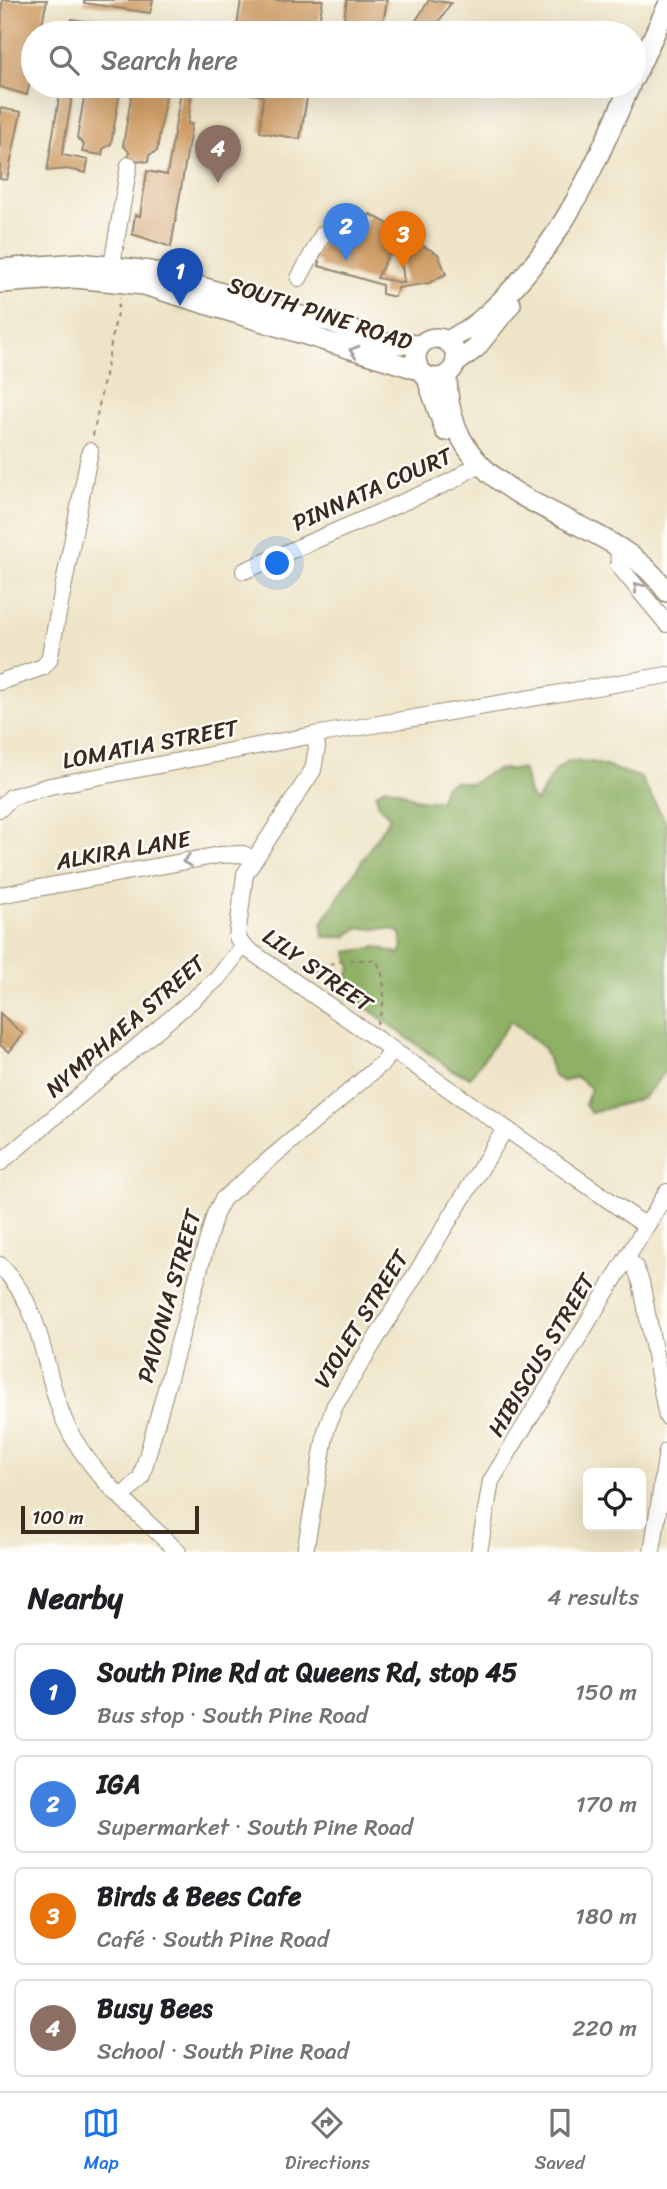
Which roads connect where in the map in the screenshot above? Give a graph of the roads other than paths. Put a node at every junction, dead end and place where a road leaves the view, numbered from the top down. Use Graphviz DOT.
graph roads {
  1 [pos="656,0"];
  2 [pos="667,2"];
  3 [pos="667,8"];
  4 [pos="646,53"];
  5 [pos="625,98"];
  6 [pos="129,165"];
  7 [pos="348,240"];
  8 [pos="112,265"];
  9 [pos="0,269"];
  10 [pos="299,278"];
  11 [pos="521,280"];
  12 [pos="0,284"];
  13 [pos="447,342"];
  14 [pos="420,345"];
  15 [pos="451,369"];
  16 [pos="423,373"];
  17 [pos="90,451"];
  18 [pos="475,466"];
  19 [pos="618,547"];
  20 [pos="244,571"];
  21 [pos="667,592"];
  22 [pos="667,624"];
  23 [pos="667,674"];
  24 [pos="0,682"];
  25 [pos="314,735"];
  26 [pos="0,809"];
  27 [pos="253,859"];
  28 [pos="0,895"];
  29 [pos="243,946"];
  30 [pos="392,1049"];
  31 [pos="505,1129"];
  32 [pos="0,1163"];
  33 [pos="667,1192"];
  34 [pos="646,1226"];
  35 [pos="627,1259"];
  36 [pos="0,1265"];
  37 [pos="667,1417"];
  38 [pos="667,1451"];
  39 [pos="122,1497"];
  40 [pos="178,1552"];
  41 [pos="305,1552"];
  42 [pos="478,1552"];
  43 [pos="652,1552"];
  1 -- 2 [label="street"];
  3 -- 4 [label="main road"];
  5 -- 11 [label="main road"];
  6 -- 8 [label="street"];
  7 -- 10 [label="street"];
  8 -- 9 [label="main road, SOUTH PINE ROAD"];
  8 -- 14 [label="main road, SOUTH PINE ROAD"];
  11 -- 13 [label="main road"];
  11 -- 15 [label="main road"];
  16 -- 12 [label="main road, SOUTH PINE ROAD, one-way"];
  13 -- 14 [label="main road"];
  13 -- 15 [label="main road"];
  14 -- 16 [label="main road"];
  15 -- 16 [label="main road"];
  15 -- 18 [label="main road, SOUTH PINE ROAD"];
  16 -- 18 [label="main road, SOUTH PINE ROAD"];
  17 -- 24 [label="street"];
  18 -- 19 [label="main road, SOUTH PINE ROAD"];
  18 -- 20 [label="street, PINNATA COURT"];
  19 -- 21 [label="main road, SOUTH PINE ROAD"];
  22 -- 19 [label="street, one-way"];
  23 -- 25 [label="street"];
  25 -- 26 [label="street, LOMATIA STREET"];
  25 -- 27 [label="street, LILY STREET"];
  27 -- 28 [label="street, ALKIRA LANE, one-way"];
  27 -- 29 [label="street, LILY STREET"];
  29 -- 30 [label="street, LILY STREET"];
  29 -- 32 [label="street, NYMPHAEA STREET"];
  30 -- 31 [label="street, LILY STREET"];
  30 -- 39 [label="street, PAVONIA STREET"];
  31 -- 34 [label="street, LILY STREET"];
  31 -- 41 [label="street, VIOLET STREET"];
  33 -- 34 [label="street, HIBISCUS STREET"];
  34 -- 35 [label="street, HIBISCUS STREET"];
  35 -- 37 [label="street"];
  35 -- 42 [label="street, HIBISCUS STREET"];
  36 -- 39 [label="street"];
  38 -- 43 [label="street"];
  39 -- 40 [label="street"];
}
